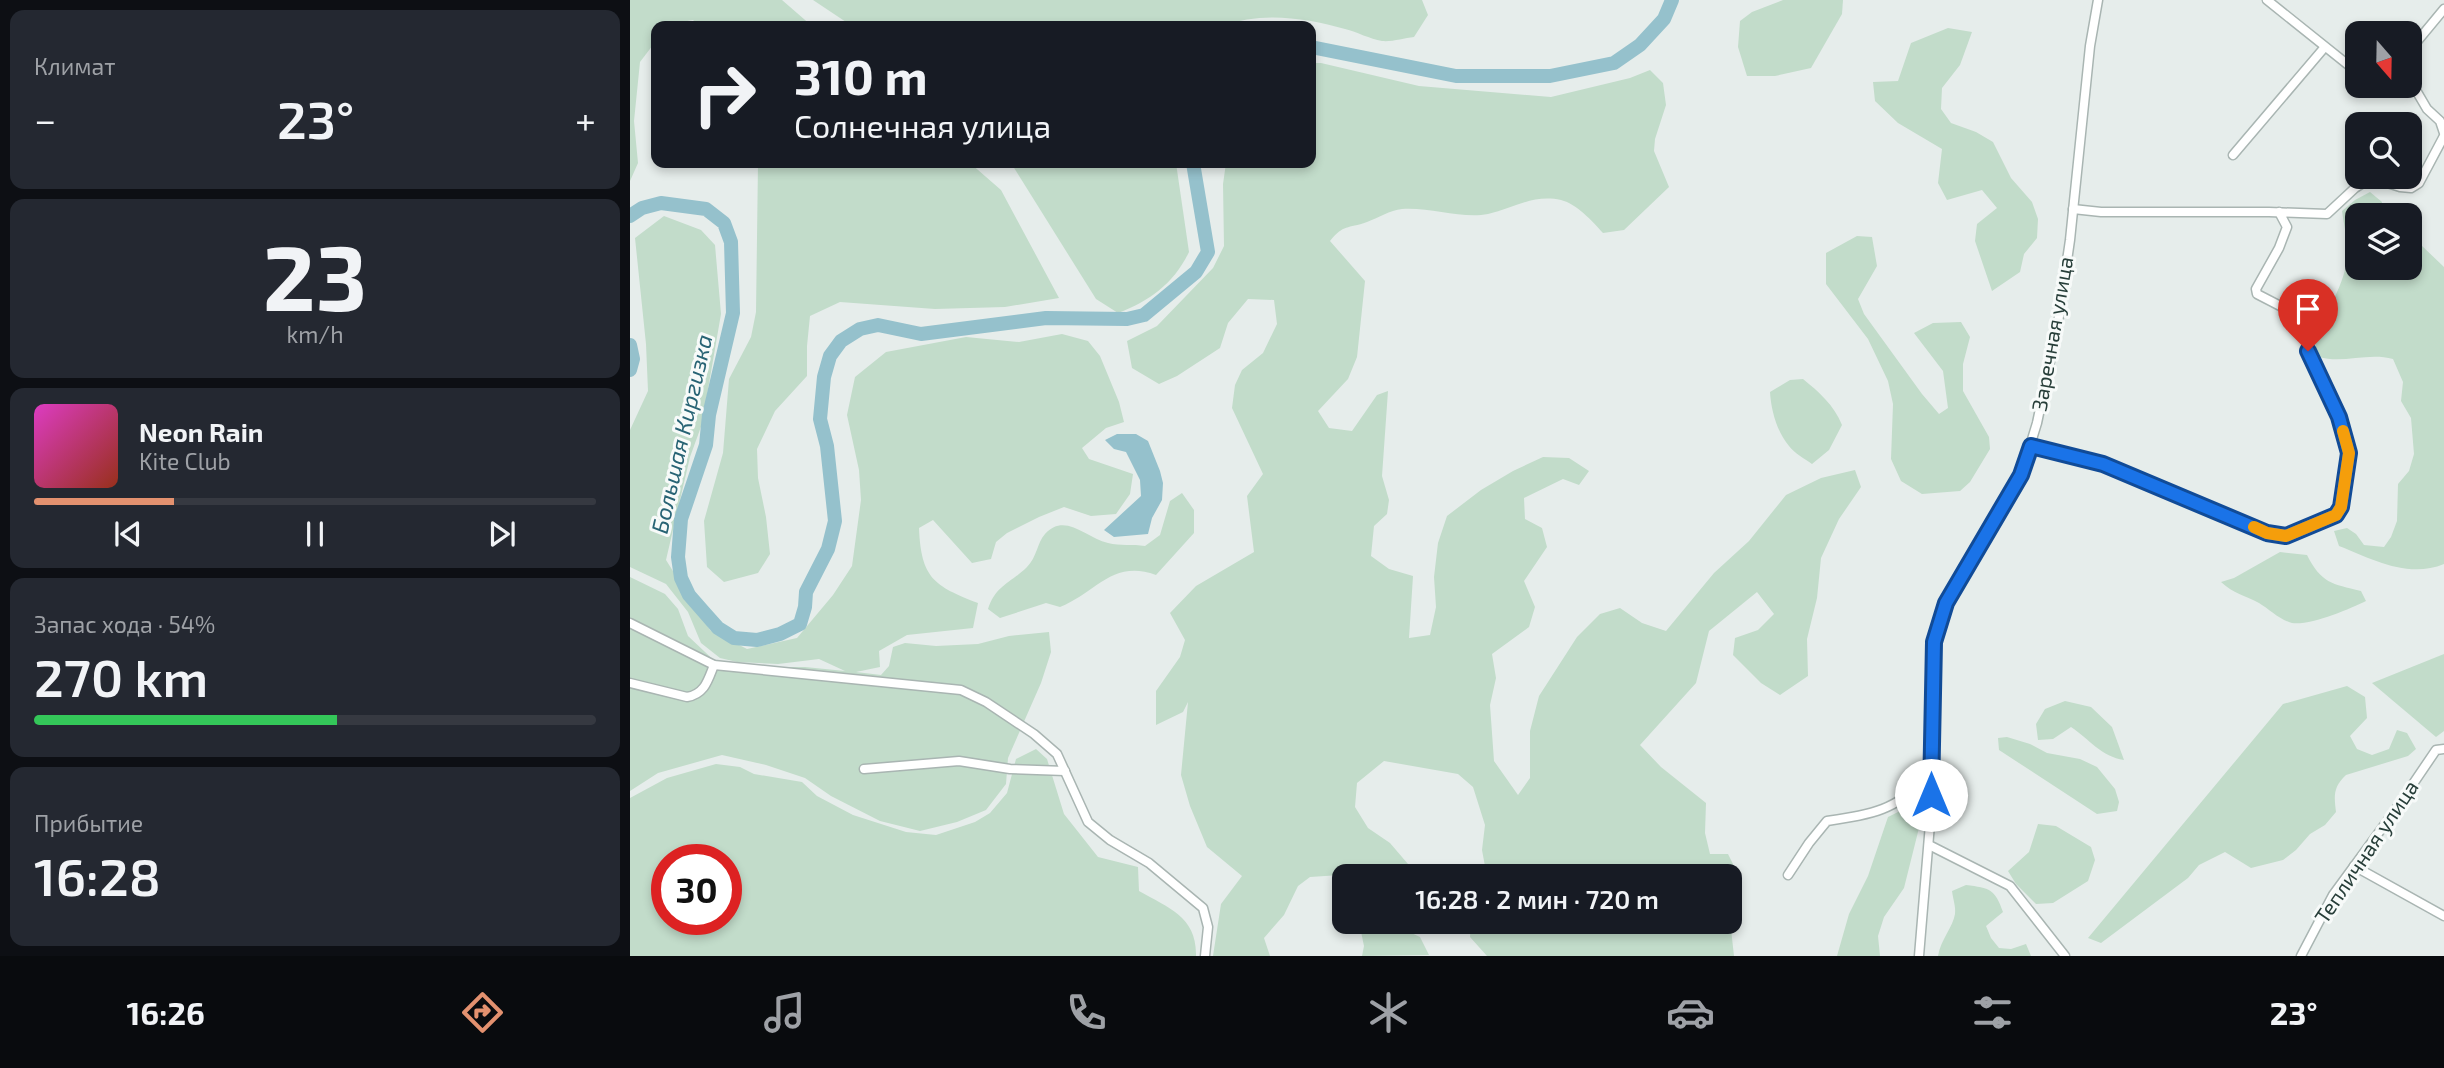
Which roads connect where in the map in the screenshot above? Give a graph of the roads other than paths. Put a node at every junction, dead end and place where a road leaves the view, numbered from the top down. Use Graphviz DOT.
graph roads {
  1 [pos="2098,0"];
  2 [pos="2267,0"];
  3 [pos="2444,9"];
  4 [pos="2422,36"];
  5 [pos="2324,48"];
  6 [pos="2345,63"];
  7 [pos="2421,98"];
  8 [pos="2444,134"];
  9 [pos="2233,155"];
  10 [pos="2073,209"];
  11 [pos="2279,212"];
  12 [pos="2031,446"];
  13 [pos="630,623"];
  14 [pos="714,665"];
  15 [pos="630,683"];
  16 [pos="2440,750"];
  17 [pos="864,769"];
  18 [pos="1065,771"];
  19 [pos="1931,778"];
  20 [pos="1930,845"];
  21 [pos="2354,866"];
  22 [pos="1788,875"];
  23 [pos="2444,916"];
  24 [pos="1205,956"];
  25 [pos="1919,956"];
  26 [pos="2065,956"];
  27 [pos="2301,956"];
  1 -- 10 [label="street, Заречная улица"];
  2 -- 5 [label="street"];
  3 -- 4 [label="street"];
  5 -- 6 [label="street"];
  5 -- 9 [label="street"];
  7 -- 8 [label="street"];
  8 -- 11 [label="street"];
  10 -- 11 [label="street"];
  10 -- 12 [label="street, Заречная улица"];
  11 -- 12 [label="street"];
  12 -- 19 [label="street, Заречная улица"];
  13 -- 14 [label="street"];
  14 -- 15 [label="street"];
  14 -- 18 [label="street"];
  16 -- 21 [label="street, Тепличная улица"];
  17 -- 18 [label="street"];
  18 -- 24 [label="street"];
  19 -- 20 [label="street, Заречная улица"];
  19 -- 22 [label="street"];
  20 -- 25 [label="street, Заречная улица"];
  20 -- 26 [label="street"];
  21 -- 23 [label="street"];
  21 -- 27 [label="street, Тепличная улица"];
}
